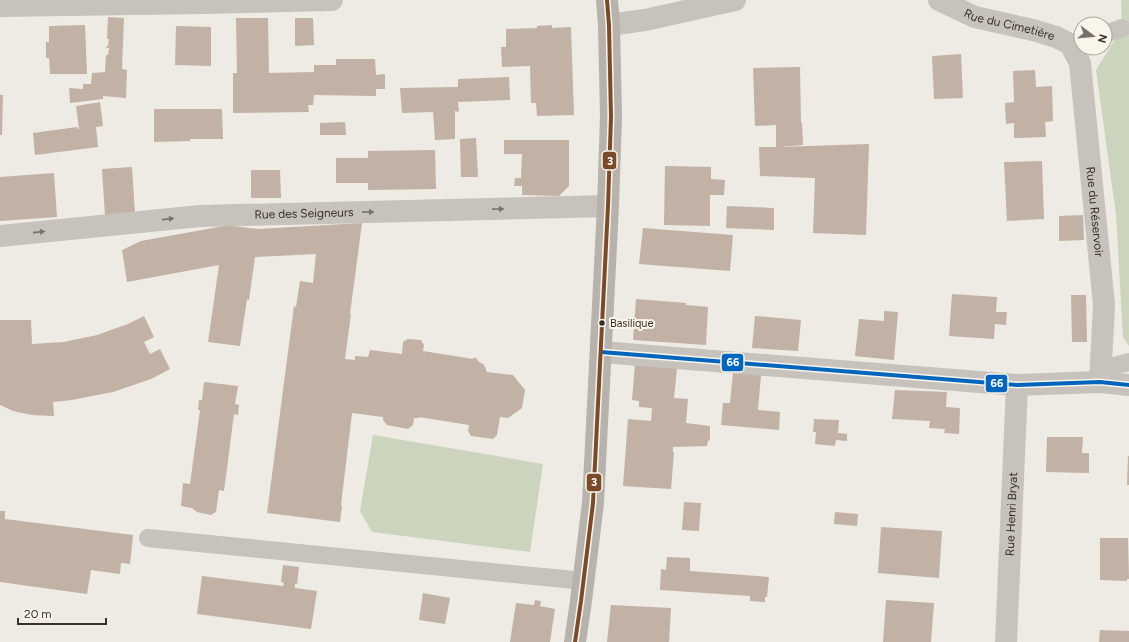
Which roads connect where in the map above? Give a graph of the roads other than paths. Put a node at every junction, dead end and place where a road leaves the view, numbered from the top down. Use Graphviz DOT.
graph roads {
  1 [pos="332,0"];
  2 [pos="607,0"];
  3 [pos="735,0"];
  4 [pos="938,0"];
  5 [pos="202,2"];
  6 [pos="0,6"];
  7 [pos="609,25"];
  8 [pos="1122,28"];
  9 [pos="1113,31"];
  10 [pos="1073,42"];
  11 [pos="1079,56"];
  12 [pos="608,206"];
  13 [pos="0,236"];
  14 [pos="601,352"];
  15 [pos="1129,362"];
  16 [pos="1100,376"];
  17 [pos="1129,385"];
  18 [pos="1017,386"];
  19 [pos="148,538"];
  20 [pos="584,580"];
  21 [pos="575,642"];
  22 [pos="1006,642"];
  1 -- 5 [label="street"];
  2 -- 7 [label="main road"];
  3 -- 7 [label="street"];
  4 -- 10 [label="street, Rue du Cimetière"];
  5 -- 6 [label="street"];
  7 -- 12 [label="main road"];
  8 -- 9 [label="lane"];
  11 -- 16 [label="street, Rue du Réservoir"];
  13 -- 12 [label="street, Rue des Seigneurs, one-way"];
  12 -- 14 [label="main road"];
  14 -- 18 [label="street"];
  14 -- 20 [label="main road"];
  15 -- 16 [label="lane"];
  16 -- 17 [label="street"];
  16 -- 18 [label="street"];
  18 -- 22 [label="street, Rue Henri Bryat"];
  19 -- 20 [label="lane"];
  20 -- 21 [label="main road"];
}
